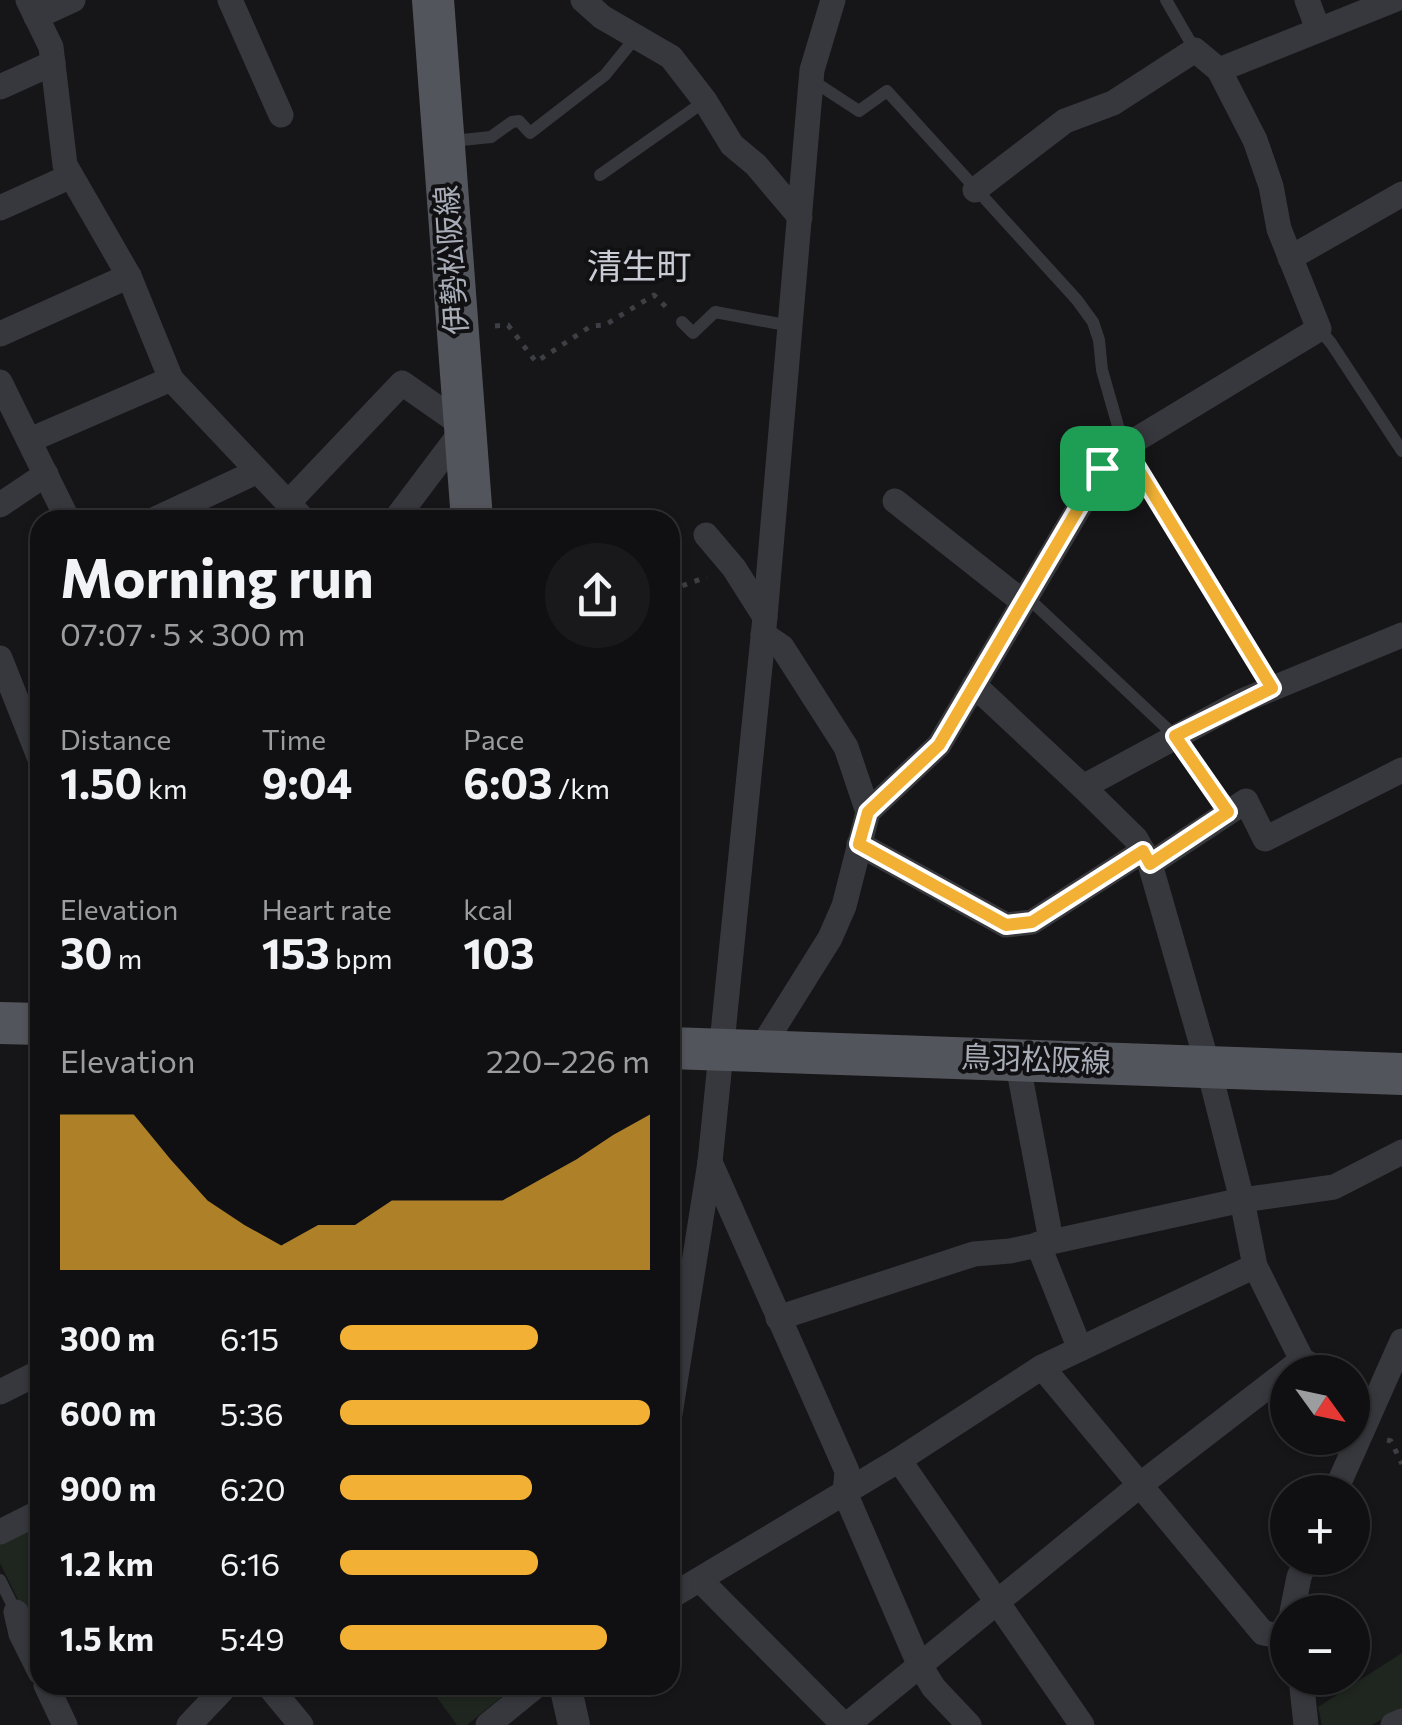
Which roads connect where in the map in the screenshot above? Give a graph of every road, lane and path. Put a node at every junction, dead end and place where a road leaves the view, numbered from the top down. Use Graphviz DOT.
graph roads {
  1 [pos="73,0"];
  2 [pos="230,0"];
  3 [pos="433,0"];
  4 [pos="583,0"];
  5 [pos="833,0"];
  6 [pos="1166,0"];
  7 [pos="1307,0"];
  8 [pos="1394,0"];
  9 [pos="32,9"];
  10 [pos="1318,29"];
  11 [pos="636,37"];
  12 [pos="1196,50"];
  13 [pos="53,63"];
  14 [pos="1218,70"];
  15 [pos="812,81"];
  16 [pos="0,87"];
  17 [pos="705,101"];
  18 [pos="281,115"];
  19 [pos="443,142"];
  20 [pos="71,176"];
  21 [pos="600,176"];
  22 [pos="974,190"];
  23 [pos="1402,194"];
  24 [pos="0,208"];
  25 [pos="800,216"];
  26 [pos="1290,258"];
  27 [pos="130,276"];
  28 [pos="682,322"];
  29 [pos="791,326"];
  30 [pos="457,329"];
  31 [pos="1318,329"];
  32 [pos="0,334"];
  33 [pos="171,378"];
  34 [pos="0,382"];
  35 [pos="465,427"];
  36 [pos="30,440"];
  37 [pos="1124,446"];
  38 [pos="1402,450"];
  39 [pos="256,472"];
  40 [pos="46,474"];
  41 [pos="3,495"];
  42 [pos="895,501"];
  43 [pos="63,510"];
  44 [pos="174,510"];
  45 [pos="294,510"];
  46 [pos="298,510"];
  47 [pos="403,510"];
  48 [pos="471,510"];
  49 [pos="706,534"];
  50 [pos="734,568"];
  51 [pos="680,587"];
  52 [pos="1024,599"];
  53 [pos="764,625"];
  54 [pos="1402,635"];
  55 [pos="0,658"];
  56 [pos="974,686"];
  57 [pos="1272,688"];
  58 [pos="30,734"];
  59 [pos="1175,736"];
  60 [pos="1402,770"];
  61 [pos="1083,787"];
  62 [pos="868,812"];
  63 [pos="1228,812"];
  64 [pos="859,844"];
  65 [pos="1147,858"];
  66 [pos="0,1023"];
  67 [pos="30,1024"];
  68 [pos="680,1048"];
  69 [pos="740,1049"];
  70 [pos="1017,1060"];
  71 [pos="1208,1066"];
  72 [pos="1402,1074"];
  73 [pos="1402,1152"];
  74 [pos="710,1162"];
  75 [pos="1242,1200"];
  76 [pos="1044,1242"];
  77 [pos="1255,1266"];
  78 [pos="778,1318"];
  79 [pos="1402,1341"];
  80 [pos="1080,1349"];
  81 [pos="680,1351"];
  82 [pos="1307,1355"];
  83 [pos="1042,1367"];
  84 [pos="30,1377"];
  85 [pos="1370,1386"];
  86 [pos="0,1392"];
  87 [pos="1270,1396"];
  88 [pos="899,1460"];
  89 [pos="1140,1485"];
  90 [pos="845,1493"];
  91 [pos="30,1517"];
  92 [pos="0,1532"];
  93 [pos="0,1580"];
  94 [pos="701,1581"];
  95 [pos="680,1592"];
  96 [pos="996,1600"];
  97 [pos="12,1629"];
  98 [pos="1270,1634"];
  99 [pos="30,1657"];
  100 [pos="919,1664"];
  101 [pos="49,1695"];
  102 [pos="218,1695"];
  103 [pos="276,1695"];
  104 [pos="525,1695"];
  105 [pos="568,1695"];
  106 [pos="1303,1695"];
  107 [pos="1402,1720"];
  108 [pos="59,1723"];
  109 [pos="190,1725"];
  110 [pos="301,1725"];
  111 [pos="488,1725"];
  112 [pos="574,1725"];
  113 [pos="846,1725"];
  114 [pos="969,1725"];
  115 [pos="1082,1725"];
  116 [pos="1306,1725"];
  117 [pos="1393,1725"];
  1 -- 9 [label="street"];
  2 -- 18 [label="street"];
  3 -- 19 [label="main road, 伊勢松阪線"];
  4 -- 11 [label="street"];
  5 -- 15 [label="street"];
  6 -- 12 [label="lane"];
  7 -- 10 [label="street"];
  8 -- 10 [label="street"];
  9 -- 13 [label="street"];
  10 -- 14 [label="street"];
  11 -- 17 [label="street"];
  11 -- 19 [label="lane"];
  12 -- 14 [label="street"];
  12 -- 22 [label="street"];
  13 -- 16 [label="street"];
  13 -- 20 [label="street"];
  14 -- 26 [label="street"];
  15 -- 22 [label="lane"];
  15 -- 25 [label="street"];
  17 -- 21 [label="lane"];
  17 -- 25 [label="street"];
  19 -- 30 [label="main road, 伊勢松阪線"];
  20 -- 24 [label="street"];
  20 -- 27 [label="street"];
  22 -- 37 [label="lane"];
  23 -- 26 [label="street"];
  25 -- 29 [label="street"];
  26 -- 31 [label="street"];
  27 -- 32 [label="street"];
  27 -- 33 [label="street"];
  28 -- 29 [label="lane"];
  28 -- 30 [label="path"];
  29 -- 53 [label="street"];
  30 -- 35 [label="main road, 伊勢松阪線"];
  31 -- 37 [label="street"];
  31 -- 38 [label="lane"];
  33 -- 36 [label="street"];
  33 -- 39 [label="street"];
  34 -- 36 [label="street"];
  35 -- 46 [label="street"];
  35 -- 47 [label="street"];
  35 -- 48 [label="main road, 伊勢松阪線"];
  36 -- 40 [label="street"];
  37 -- 52 [label="street"];
  37 -- 57 [label="lane"];
  39 -- 44 [label="street"];
  39 -- 45 [label="street"];
  40 -- 41 [label="street"];
  40 -- 43 [label="street"];
  42 -- 52 [label="street"];
  49 -- 50 [label="street"];
  50 -- 51 [label="path"];
  50 -- 53 [label="street"];
  52 -- 56 [label="street"];
  52 -- 59 [label="lane"];
  53 -- 62 [label="street"];
  53 -- 69 [label="street"];
  54 -- 57 [label="street"];
  55 -- 58 [label="street"];
  56 -- 61 [label="street"];
  56 -- 62 [label="street"];
  57 -- 59 [label="street"];
  59 -- 61 [label="street"];
  59 -- 63 [label="lane"];
  60 -- 63 [label="street"];
  61 -- 65 [label="street"];
  62 -- 64 [label="street"];
  63 -- 65 [label="street"];
  64 -- 65 [label="street"];
  64 -- 69 [label="street"];
  65 -- 71 [label="street"];
  66 -- 67 [label="main road"];
  68 -- 69 [label="main road, 鳥羽松阪線"];
  69 -- 70 [label="main road, 鳥羽松阪線"];
  69 -- 74 [label="street"];
  70 -- 71 [label="main road, 鳥羽松阪線"];
  70 -- 76 [label="street"];
  71 -- 72 [label="main road, 鳥羽松阪線"];
  71 -- 75 [label="street"];
  73 -- 75 [label="street"];
  74 -- 78 [label="street"];
  74 -- 81 [label="street"];
  75 -- 76 [label="street"];
  75 -- 77 [label="street"];
  76 -- 78 [label="street"];
  76 -- 80 [label="street"];
  77 -- 80 [label="street"];
  77 -- 82 [label="street"];
  78 -- 90 [label="street"];
  79 -- 85 [label="street"];
  80 -- 83 [label="street"];
  83 -- 88 [label="street"];
  83 -- 89 [label="street"];
  84 -- 86 [label="street"];
  87 -- 89 [label="street"];
  88 -- 90 [label="street"];
  88 -- 96 [label="street"];
  89 -- 96 [label="street"];
  89 -- 98 [label="street"];
  90 -- 94 [label="street"];
  90 -- 100 [label="street"];
  91 -- 92 [label="street"];
  93 -- 97 [label="lane"];
  94 -- 95 [label="street"];
  94 -- 113 [label="street"];
  96 -- 100 [label="street"];
  96 -- 115 [label="street"];
  97 -- 99 [label="street"];
  100 -- 113 [label="street"];
  100 -- 114 [label="street"];
  101 -- 108 [label="street"];
  102 -- 109 [label="street"];
  103 -- 110 [label="street"];
  104 -- 111 [label="street"];
  105 -- 112 [label="street"];
  106 -- 116 [label="street"];
  107 -- 117 [label="street"];
}
